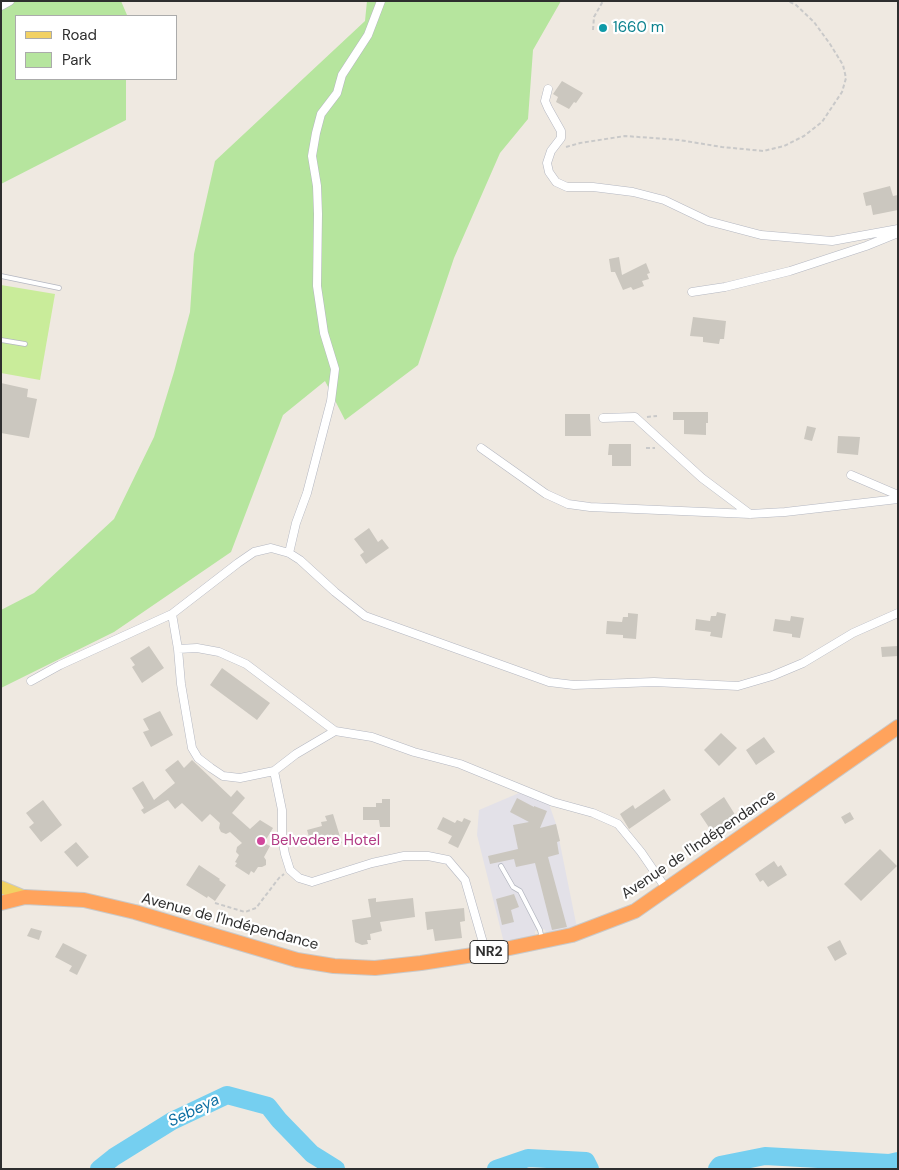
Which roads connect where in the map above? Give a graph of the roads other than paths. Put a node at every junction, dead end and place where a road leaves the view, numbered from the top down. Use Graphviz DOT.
graph roads {
  1 [pos="10,1"];
  2 [pos="381,1"];
  3 [pos="1,6"];
  4 [pos="548,89"];
  5 [pos="898,229"];
  6 [pos="898,233"];
  7 [pos="1,276"];
  8 [pos="59,288"];
  9 [pos="692,292"];
  10 [pos="1,340"];
  11 [pos="25,344"];
  12 [pos="603,418"];
  13 [pos="481,448"];
  14 [pos="850,475"];
  15 [pos="898,495"];
  16 [pos="898,499"];
  17 [pos="750,514"];
  18 [pos="289,553"];
  19 [pos="898,613"];
  20 [pos="172,614"];
  21 [pos="178,649"];
  22 [pos="31,681"];
  23 [pos="898,727"];
  24 [pos="335,731"];
  25 [pos="274,771"];
  26 [pos="501,866"];
  27 [pos="1,887"];
  28 [pos="667,890"];
  29 [pos="25,897"];
  30 [pos="1,903"];
  31 [pos="542,942"];
  32 [pos="486,953"];
  1 -- 3 [label="street"];
  2 -- 18 [label="street"];
  4 -- 5 [label="street"];
  6 -- 9 [label="street"];
  7 -- 8 [label="lane"];
  10 -- 11 [label="lane"];
  12 -- 17 [label="street"];
  13 -- 17 [label="street"];
  14 -- 15 [label="street"];
  16 -- 17 [label="street"];
  18 -- 19 [label="street"];
  18 -- 20 [label="street"];
  20 -- 21 [label="street"];
  20 -- 22 [label="street"];
  21 -- 24 [label="street"];
  21 -- 25 [label="street"];
  23 -- 28 [label="highway, Avenue de l'Indépendance / NR2"];
  24 -- 25 [label="street"];
  24 -- 28 [label="street"];
  25 -- 32 [label="street"];
  26 -- 31 [label="lane"];
  27 -- 29 [label="main road"];
  28 -- 31 [label="highway, Avenue de l'Indépendance / NR2"];
  29 -- 30 [label="highway, Avenue de l'Indépendance / NR2"];
  29 -- 32 [label="highway, Avenue de l'Indépendance / NR2"];
  31 -- 32 [label="highway, Avenue de l'Indépendance / NR2"];
}
